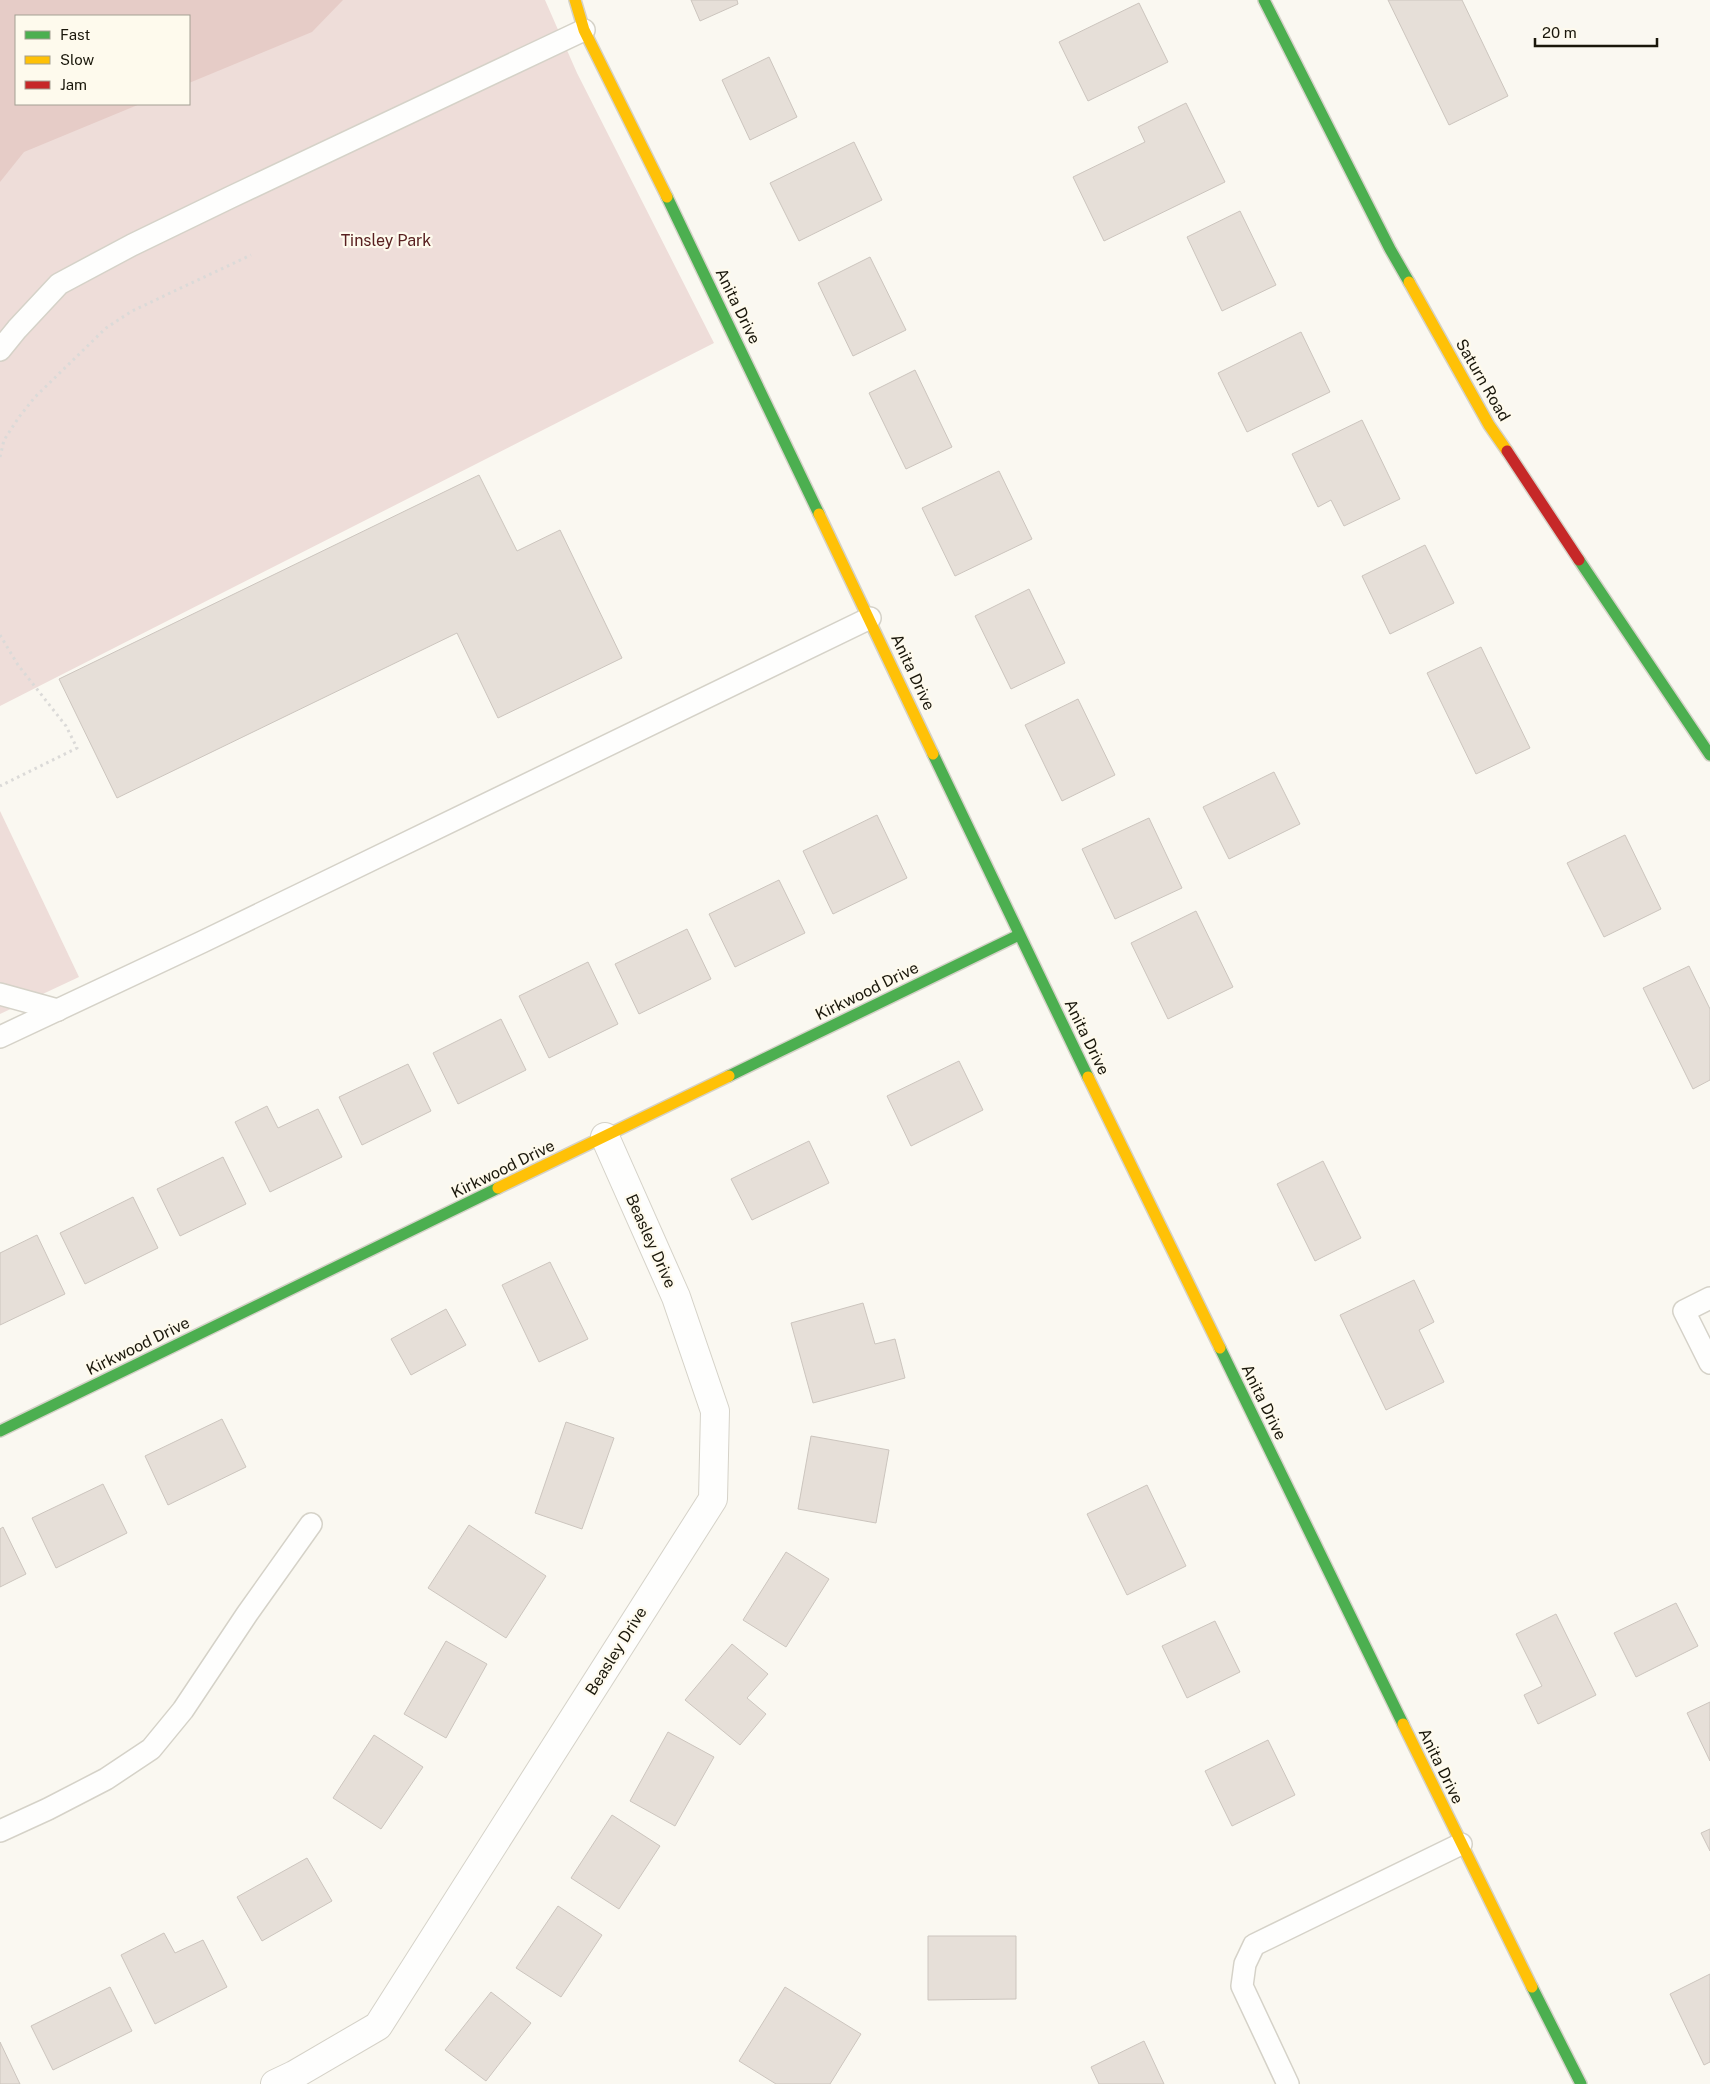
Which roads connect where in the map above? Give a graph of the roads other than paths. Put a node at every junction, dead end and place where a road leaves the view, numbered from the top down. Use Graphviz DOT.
graph roads {
  1 [pos="576,0"];
  2 [pos="1264,0"];
  3 [pos="584,30"];
  4 [pos="0,350"];
  5 [pos="870,618"];
  6 [pos="1710,755"];
  7 [pos="1019,935"];
  8 [pos="0,994"];
  9 [pos="58,1010"];
  10 [pos="0,1038"];
  11 [pos="605,1137"];
  12 [pos="1710,1298"];
  13 [pos="1710,1363"];
  14 [pos="0,1431"];
  15 [pos="311,1524"];
  16 [pos="0,1831"];
  17 [pos="1461,1844"];
  18 [pos="275,2084"];
  19 [pos="1288,2084"];
  20 [pos="1581,2084"];
  1 -- 3 [label="street, Anita Drive"];
  2 -- 6 [label="street, Saturn Road"];
  3 -- 4 [label="lane"];
  3 -- 5 [label="street, Anita Drive"];
  5 -- 7 [label="street, Anita Drive"];
  5 -- 9 [label="lane"];
  7 -- 11 [label="street, Kirkwood Drive"];
  7 -- 17 [label="street, Anita Drive"];
  8 -- 9 [label="lane"];
  9 -- 10 [label="lane"];
  11 -- 14 [label="street, Kirkwood Drive"];
  11 -- 18 [label="street, Beasley Drive"];
  12 -- 13 [label="lane"];
  15 -- 16 [label="lane"];
  17 -- 19 [label="lane"];
  17 -- 20 [label="street, Anita Drive"];
}
